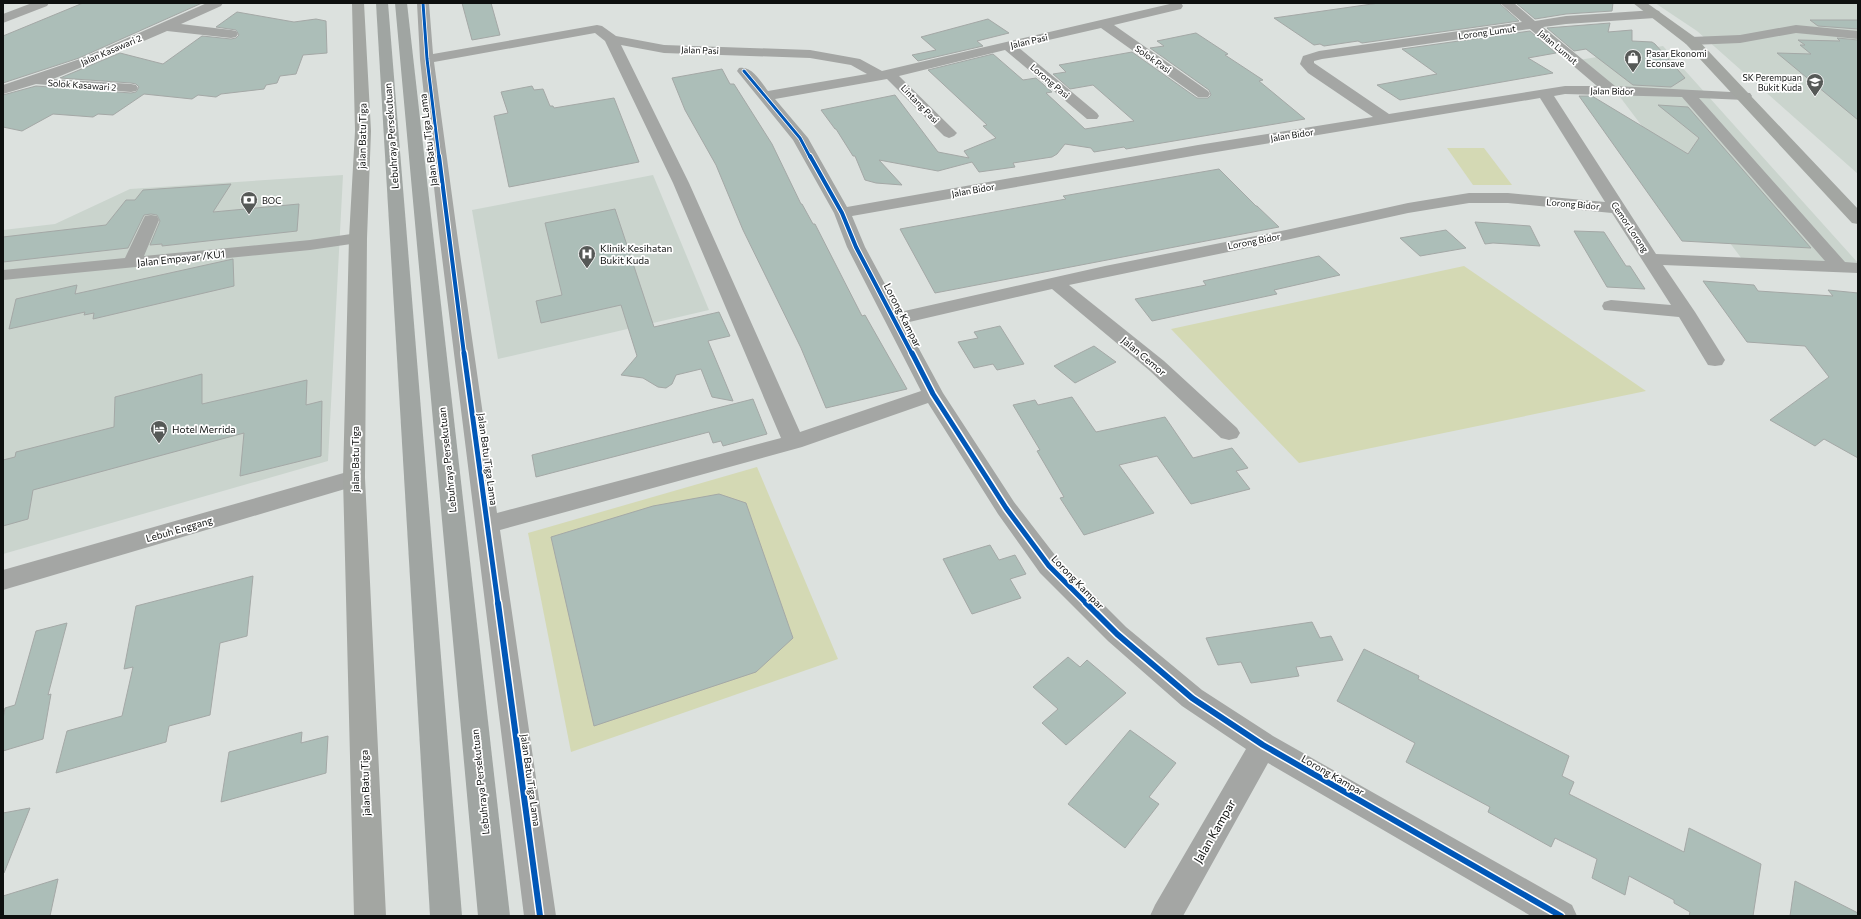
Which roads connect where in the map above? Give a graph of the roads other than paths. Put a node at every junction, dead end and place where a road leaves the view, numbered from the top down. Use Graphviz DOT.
graph roads {
  1 [pos="43,3"];
  2 [pos="217,3"];
  3 [pos="358,3"];
  4 [pos="382,3"];
  5 [pos="401,3"];
  6 [pos="423,3"];
  7 [pos="1506,3"];
  8 [pos="1638,3"];
  9 [pos="1177,6"];
  10 [pos="1655,14"];
  11 [pos="3,19"];
  12 [pos="1103,23"];
  13 [pos="1532,25"];
  14 [pos="165,27"];
  15 [pos="602,29"];
  16 [pos="231,34"];
  17 [pos="1858,35"];
  18 [pos="1691,41"];
  19 [pos="1008,46"];
  20 [pos="427,59"];
  21 [pos="744,71"];
  22 [pos="885,75"];
  23 [pos="34,81"];
  24 [pos="131,88"];
  25 [pos="3,90"];
  26 [pos="1611,90"];
  27 [pos="1203,94"];
  28 [pos="1545,94"];
  29 [pos="1687,94"];
  30 [pos="765,96"];
  31 [pos="1745,96"];
  32 [pos="1092,116"];
  33 [pos="1388,120"];
  34 [pos="949,134"];
  35 [pos="1616,208"];
  36 [pos="842,213"];
  37 [pos="1858,219"];
  38 [pos="151,220"];
  39 [pos="358,238"];
  40 [pos="1651,259"];
  41 [pos="132,263"];
  42 [pos="1840,267"];
  43 [pos="1858,268"];
  44 [pos="3,274"];
  45 [pos="1056,283"];
  46 [pos="1611,306"];
  47 [pos="1686,312"];
  48 [pos="895,319"];
  49 [pos="1715,360"];
  50 [pos="933,394"];
  51 [pos="1228,433"];
  52 [pos="794,442"];
  53 [pos="354,478"];
  54 [pos="488,524"];
  55 [pos="3,580"];
  56 [pos="1262,745"];
  57 [pos="370,916"];
  58 [pos="446,916"];
  59 [pos="494,916"];
  60 [pos="540,916"];
  61 [pos="1166,916"];
  62 [pos="1561,916"];
  1 -- 11 [label="street"];
  2 -- 14 [label="street, Jalan Kasawari 2"];
  3 -- 39 [label="street, jalan Batu Tiga"];
  4 -- 58 [label="highway, Lebuhraya Persekutuan"];
  5 -- 59 [label="highway, Lebuhraya Persekutuan"];
  6 -- 20 [label="street, Jalan Batu Tiga Lama"];
  7 -- 13 [label="street, Jalan Lumut"];
  8 -- 10 [label="street"];
  9 -- 12 [label="street, Jalan Pasi"];
  10 -- 13 [label="street, Lorong Lumut"];
  10 -- 18 [label="street"];
  12 -- 19 [label="street, Jalan Pasi"];
  12 -- 27 [label="street, Solok Pasi"];
  13 -- 26 [label="street, Jalan Lumut"];
  13 -- 33 [label="street, Lorong Lumut"];
  14 -- 16 [label="street"];
  14 -- 23 [label="street, Jalan Kasawari 2"];
  15 -- 20 [label="street, Jalan Pasi"];
  15 -- 22 [label="street, Jalan Pasi"];
  15 -- 52 [label="street"];
  17 -- 18 [label="street"];
  18 -- 31 [label="street"];
  19 -- 22 [label="street, Jalan Pasi"];
  19 -- 32 [label="street, Lorong Pasi"];
  20 -- 54 [label="street, Jalan Batu Tiga Lama"];
  21 -- 30 [label="street, Lorong Kampar"];
  22 -- 30 [label="street, Jalan Pasi"];
  22 -- 34 [label="street, Lintang Pasi"];
  23 -- 24 [label="street, Solok Kasawari 2"];
  23 -- 25 [label="street, Jalan Kasawari 2"];
  26 -- 28 [label="street, Jalan Bidor"];
  26 -- 29 [label="street, Jalan Bidor"];
  28 -- 33 [label="street, Jalan Bidor"];
  28 -- 35 [label="street, Cemor Lorong"];
  29 -- 31 [label="street, Jalan Bidor"];
  29 -- 42 [label="street"];
  30 -- 36 [label="street, Lorong Kampar"];
  31 -- 37 [label="street"];
  33 -- 36 [label="street, Jalan Bidor"];
  35 -- 40 [label="street, Cemor Lorong"];
  35 -- 45 [label="street, Lorong Bidor"];
  36 -- 48 [label="street, Lorong Kampar"];
  38 -- 41 [label="street"];
  39 -- 41 [label="street, Jalan Empayar /KU1"];
  39 -- 53 [label="street, jalan Batu Tiga"];
  40 -- 42 [label="street"];
  40 -- 47 [label="street, Cemor Lorong"];
  41 -- 44 [label="street, Jalan Empayar /KU1"];
  42 -- 43 [label="street"];
  45 -- 48 [label="street, Lorong Bidor"];
  45 -- 51 [label="street, Jalan Cemor"];
  46 -- 47 [label="street"];
  47 -- 49 [label="street, Cemor Lorong"];
  48 -- 50 [label="street, Lorong Kampar"];
  50 -- 52 [label="street"];
  50 -- 56 [label="street, Lorong Kampar"];
  52 -- 54 [label="street"];
  53 -- 55 [label="street, Lebuh Enggang"];
  53 -- 57 [label="street, jalan Batu Tiga"];
  54 -- 60 [label="street, Jalan Batu Tiga Lama"];
  56 -- 61 [label="street, Jalan Kampar"];
  56 -- 62 [label="street, Lorong Kampar"];
}
